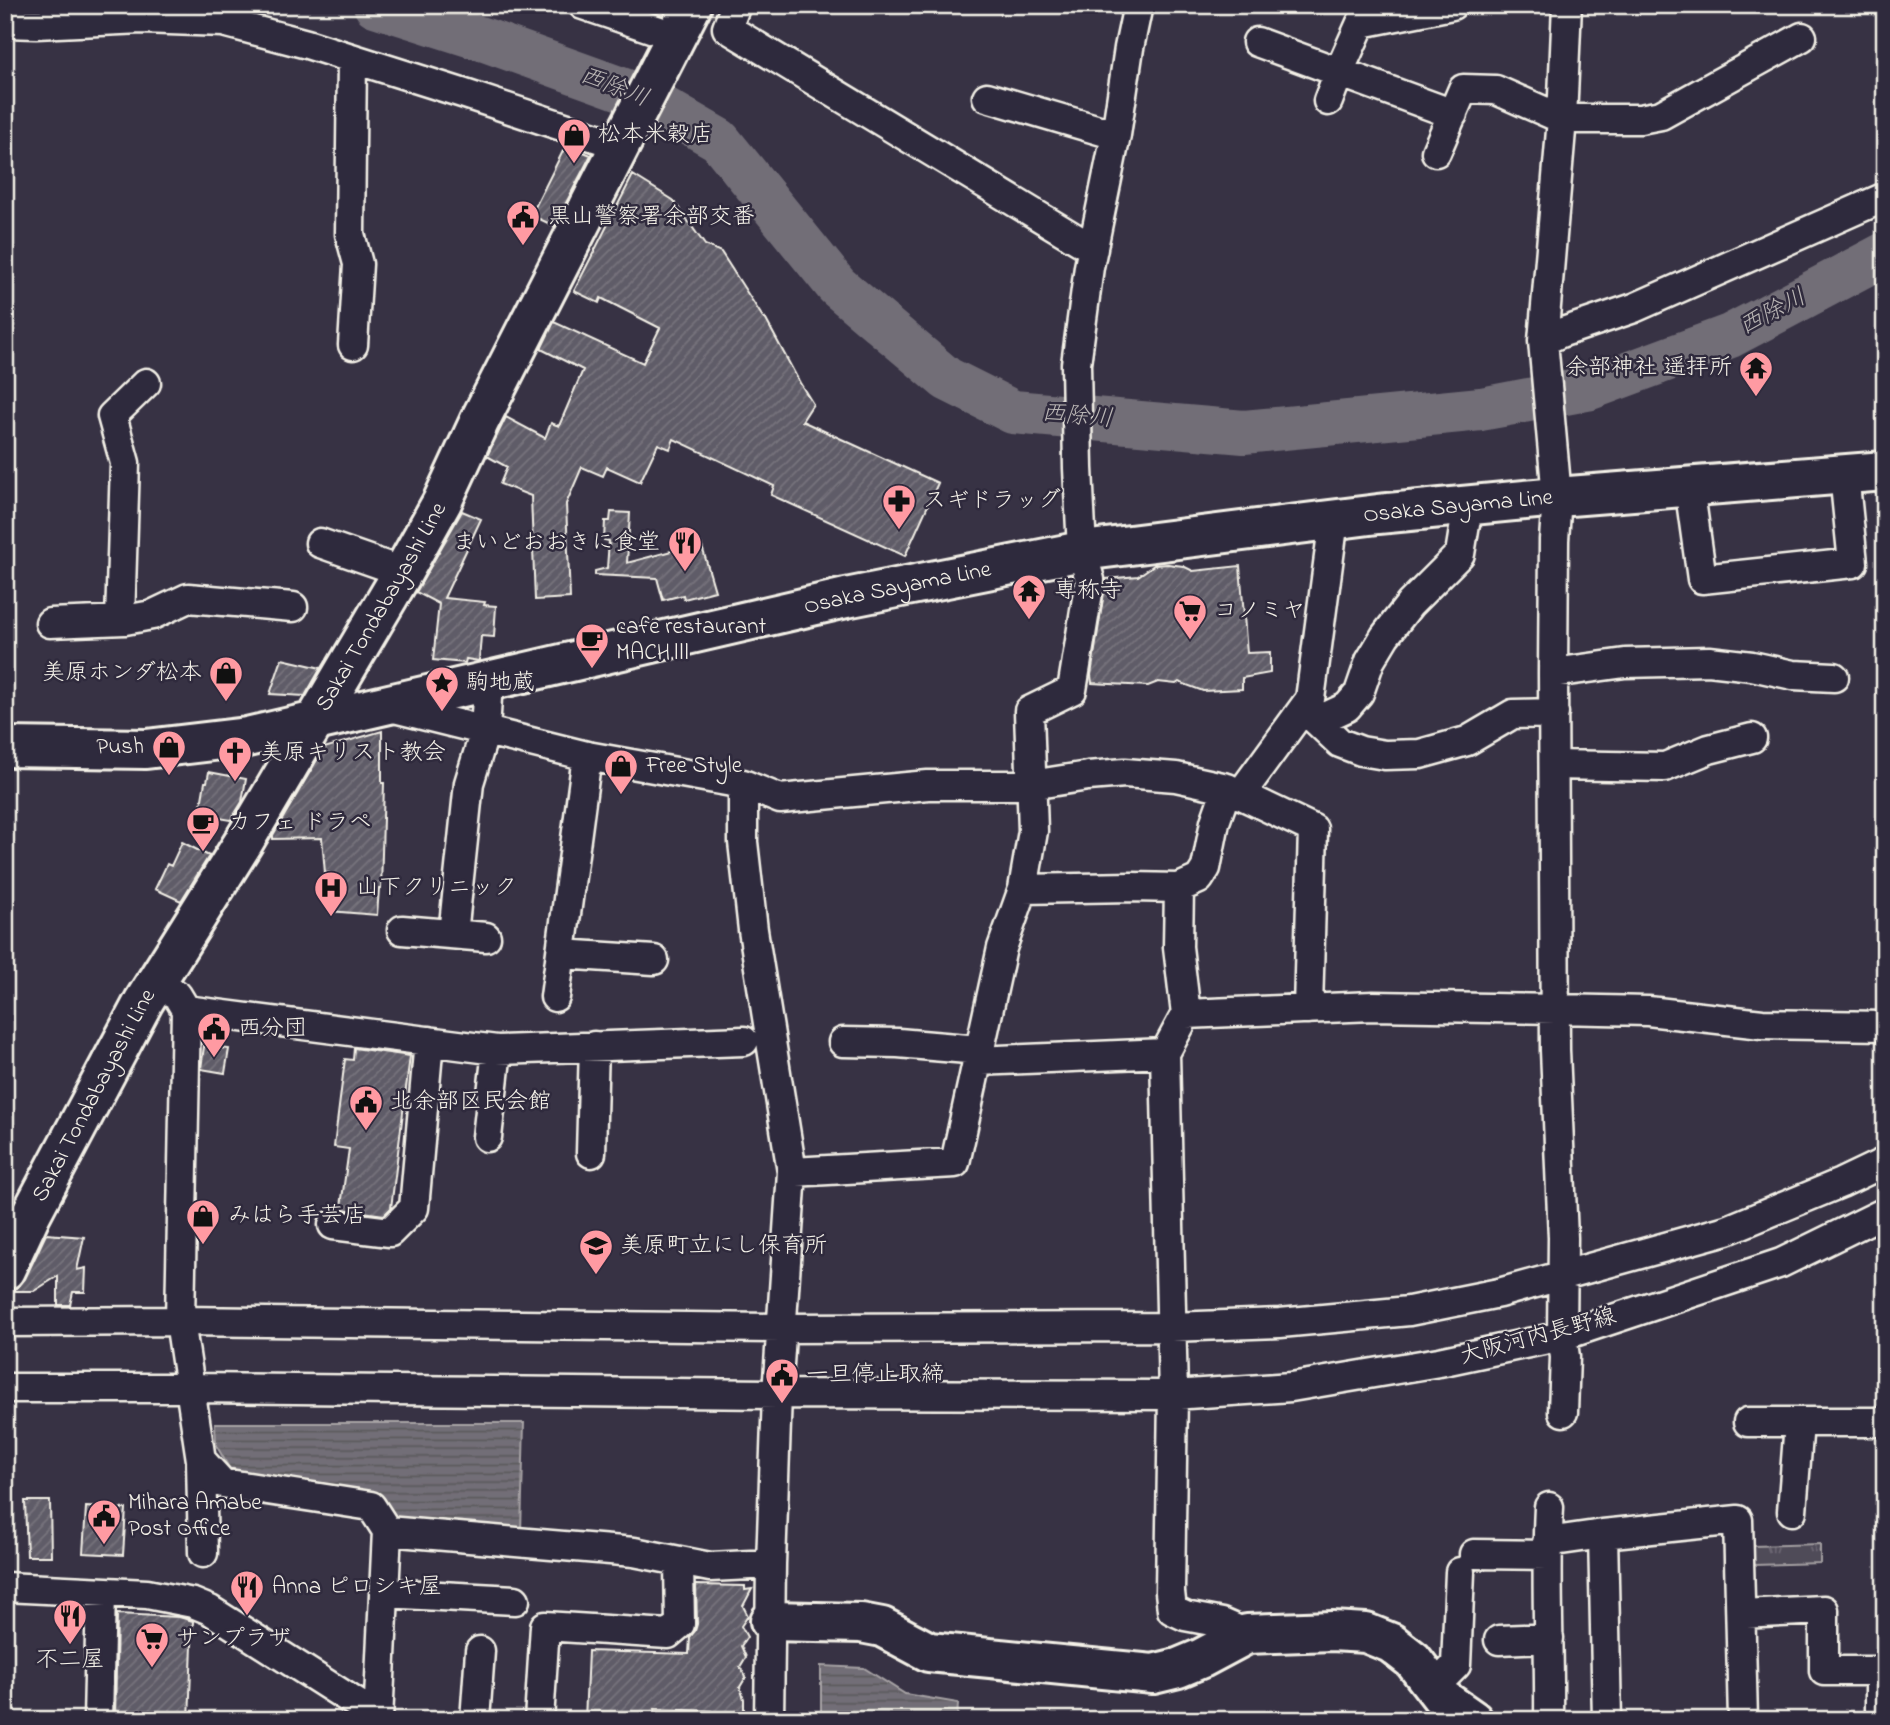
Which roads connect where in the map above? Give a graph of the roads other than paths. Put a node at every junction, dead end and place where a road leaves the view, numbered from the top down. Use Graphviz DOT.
graph roads {
  1 [pos="736,5"];
  2 [pos="1138,5"];
  3 [pos="1452,5"];
  4 [pos="1567,5"];
  5 [pos="597,8"];
  6 [pos="5,23"];
  7 [pos="680,30"];
  8 [pos="1802,37"];
  9 [pos="1257,42"];
  10 [pos="352,59"];
  11 [pos="1339,72"];
  12 [pos="987,97"];
  13 [pos="1328,101"];
  14 [pos="1453,114"];
  15 [pos="1562,119"];
  16 [pos="1116,135"];
  17 [pos="623,139"];
  18 [pos="1436,152"];
  19 [pos="1885,197"];
  20 [pos="1093,249"];
  21 [pos="353,345"];
  22 [pos="1544,346"];
  23 [pos="146,383"];
  24 [pos="1885,471"];
  25 [pos="1844,474"];
  26 [pos="1689,486"];
  27 [pos="1557,497"];
  28 [pos="1468,505"];
  29 [pos="1334,519"];
  30 [pos="320,543"];
  31 [pos="1082,551"];
  32 [pos="403,572"];
  33 [pos="293,607"];
  34 [pos="120,620"];
  35 [pos="50,623"];
  36 [pos="1553,673"];
  37 [pos="1834,677"];
  38 [pos="488,681"];
  39 [pos="382,705"];
  40 [pos="1554,713"];
  41 [pos="1311,715"];
  42 [pos="313,723"];
  43 [pos="485,731"];
  44 [pos="1752,738"];
  45 [pos="5,747"];
  46 [pos="587,756"];
  47 [pos="1554,765"];
  48 [pos="743,784"];
  49 [pos="1031,785"];
  50 [pos="1234,792"];
  51 [pos="1179,888"];
  52 [pos="1023,889"];
  53 [pos="402,930"];
  54 [pos="453,934"];
  55 [pos="485,937"];
  56 [pos="561,954"];
  57 [pos="654,960"];
  58 [pos="156,983"];
  59 [pos="555,997"];
  60 [pos="1308,1009"];
  61 [pos="1555,1009"];
  62 [pos="187,1010"];
  63 [pos="1186,1014"];
  64 [pos="1885,1026"];
  65 [pos="429,1041"];
  66 [pos="744,1041"];
  67 [pos="843,1042"];
  68 [pos="594,1046"];
  69 [pos="496,1050"];
  70 [pos="1166,1053"];
  71 [pos="978,1055"];
  72 [pos="487,1137"];
  73 [pos="591,1153"];
  74 [pos="1885,1162"];
  75 [pos="792,1172"];
  76 [pos="1885,1212"];
  77 [pos="334,1225"];
  78 [pos="5,1270"];
  79 [pos="1562,1274"];
  80 [pos="180,1321"];
  81 [pos="5,1322"];
  82 [pos="1171,1327"];
  83 [pos="781,1328"];
  84 [pos="1562,1335"];
  85 [pos="5,1388"];
  86 [pos="191,1388"];
  87 [pos="777,1394"];
  88 [pos="1173,1395"];
  89 [pos="1563,1412"];
  90 [pos="1748,1422"];
  91 [pos="1885,1422"];
  92 [pos="1799,1423"];
  93 [pos="201,1460"];
  94 [pos="1549,1507"];
  95 [pos="1792,1511"];
  96 [pos="387,1531"];
  97 [pos="1603,1534"];
  98 [pos="1547,1549"];
  99 [pos="203,1553"];
  100 [pos="679,1563"];
  101 [pos="771,1564"];
  102 [pos="5,1587"];
  103 [pos="101,1592"];
  104 [pos="384,1592"];
  105 [pos="515,1600"];
  106 [pos="1741,1614"];
  107 [pos="770,1621"];
  108 [pos="1247,1634"];
  109 [pos="1549,1638"];
  110 [pos="1499,1640"];
  111 [pos="480,1651"];
  112 [pos="1434,1687"];
  113 [pos="378,1718"];
  114 [pos="98,1720"];
  115 [pos="475,1720"];
  116 [pos="539,1720"];
  117 [pos="769,1720"];
  118 [pos="1473,1720"];
  119 [pos="1549,1720"];
  120 [pos="1607,1720"];
  121 [pos="1744,1720"];
  122 [pos="1880,1720"];
  1 -- 20 [label="street"];
  2 -- 16 [label="street"];
  3 -- 11 [label="street"];
  4 -- 15 [label="street"];
  5 -- 7 [label="street"];
  6 -- 10 [label="street"];
  7 -- 17 [label="main road, Sakai Tondabayashi Line"];
  8 -- 15 [label="street"];
  9 -- 11 [label="street"];
  10 -- 17 [label="street"];
  10 -- 21 [label="street"];
  11 -- 13 [label="street"];
  11 -- 14 [label="street"];
  12 -- 16 [label="street"];
  14 -- 15 [label="street"];
  14 -- 18 [label="street"];
  15 -- 22 [label="street"];
  16 -- 20 [label="street"];
  17 -- 32 [label="main road, Sakai Tondabayashi Line"];
  19 -- 22 [label="street"];
  20 -- 31 [label="street"];
  22 -- 27 [label="street"];
  23 -- 34 [label="street"];
  24 -- 25 [label="main road, Osaka Sayama Line"];
  25 -- 26 [label="main road, Osaka Sayama Line"];
  25 -- 26 [label="street"];
  26 -- 27 [label="main road, Osaka Sayama Line"];
  27 -- 28 [label="main road, Osaka Sayama Line"];
  27 -- 36 [label="street"];
  28 -- 29 [label="main road, Osaka Sayama Line"];
  28 -- 41 [label="street"];
  29 -- 31 [label="main road, Osaka Sayama Line"];
  29 -- 41 [label="street"];
  30 -- 32 [label="street"];
  31 -- 38 [label="main road, Osaka Sayama Line"];
  31 -- 49 [label="street"];
  32 -- 42 [label="main road, Sakai Tondabayashi Line"];
  33 -- 34 [label="street"];
  34 -- 35 [label="street"];
  36 -- 37 [label="street"];
  36 -- 40 [label="street"];
  38 -- 39 [label="main road, Osaka Sayama Line"];
  38 -- 43 [label="street"];
  39 -- 42 [label="main road, Osaka Sayama Line"];
  39 -- 43 [label="street"];
  40 -- 41 [label="street"];
  40 -- 47 [label="street"];
  41 -- 50 [label="street"];
  42 -- 45 [label="main road, Osaka Sayama Line"];
  42 -- 58 [label="main road, Sakai Tondabayashi Line"];
  43 -- 46 [label="street"];
  43 -- 54 [label="street"];
  44 -- 47 [label="street"];
  46 -- 48 [label="street"];
  46 -- 56 [label="street"];
  47 -- 61 [label="street"];
  48 -- 49 [label="street"];
  48 -- 75 [label="street"];
  49 -- 50 [label="street"];
  49 -- 52 [label="street"];
  50 -- 51 [label="street"];
  50 -- 60 [label="street"];
  51 -- 52 [label="street"];
  51 -- 63 [label="street"];
  52 -- 71 [label="street"];
  53 -- 54 [label="street"];
  54 -- 55 [label="street"];
  56 -- 57 [label="street"];
  56 -- 59 [label="street"];
  58 -- 62 [label="street"];
  58 -- 78 [label="main road, Sakai Tondabayashi Line"];
  60 -- 61 [label="street"];
  60 -- 63 [label="street"];
  61 -- 64 [label="street"];
  61 -- 79 [label="street"];
  62 -- 65 [label="street"];
  62 -- 80 [label="street"];
  63 -- 70 [label="street"];
  65 -- 69 [label="street"];
  65 -- 77 [label="street"];
  66 -- 68 [label="street"];
  67 -- 71 [label="street"];
  68 -- 69 [label="street"];
  68 -- 73 [label="street"];
  69 -- 72 [label="street"];
  70 -- 71 [label="street"];
  70 -- 82 [label="street"];
  71 -- 75 [label="street"];
  74 -- 79 [label="street"];
  75 -- 83 [label="street"];
  76 -- 84 [label="street, 大阪河内長野線"];
  79 -- 82 [label="street"];
  79 -- 84 [label="street"];
  80 -- 81 [label="street"];
  80 -- 83 [label="street"];
  80 -- 86 [label="street"];
  82 -- 83 [label="street"];
  82 -- 88 [label="street"];
  83 -- 87 [label="street"];
  84 -- 88 [label="street, 大阪河内長野線"];
  84 -- 89 [label="street"];
  85 -- 86 [label="street, 大阪河内長野線"];
  86 -- 87 [label="street, 大阪河内長野線"];
  86 -- 93 [label="street"];
  87 -- 88 [label="street, 大阪河内長野線"];
  87 -- 101 [label="street"];
  88 -- 108 [label="street"];
  90 -- 92 [label="street"];
  91 -- 92 [label="street"];
  92 -- 95 [label="street"];
  93 -- 96 [label="street"];
  93 -- 99 [label="street"];
  94 -- 98 [label="street"];
  96 -- 100 [label="street"];
  96 -- 104 [label="street"];
  97 -- 98 [label="street"];
  97 -- 106 [label="street"];
  97 -- 120 [label="street"];
  98 -- 109 [label="street"];
  98 -- 112 [label="street"];
  100 -- 101 [label="street"];
  100 -- 116 [label="street"];
  101 -- 107 [label="street"];
  102 -- 103 [label="street"];
  103 -- 113 [label="street"];
  103 -- 114 [label="street"];
  104 -- 105 [label="street"];
  104 -- 113 [label="street"];
  106 -- 121 [label="street"];
  106 -- 122 [label="street"];
  107 -- 108 [label="main road"];
  107 -- 117 [label="street"];
  108 -- 112 [label="main road"];
  109 -- 110 [label="street"];
  109 -- 119 [label="street"];
  111 -- 115 [label="street"];
  112 -- 118 [label="main road"];
}
